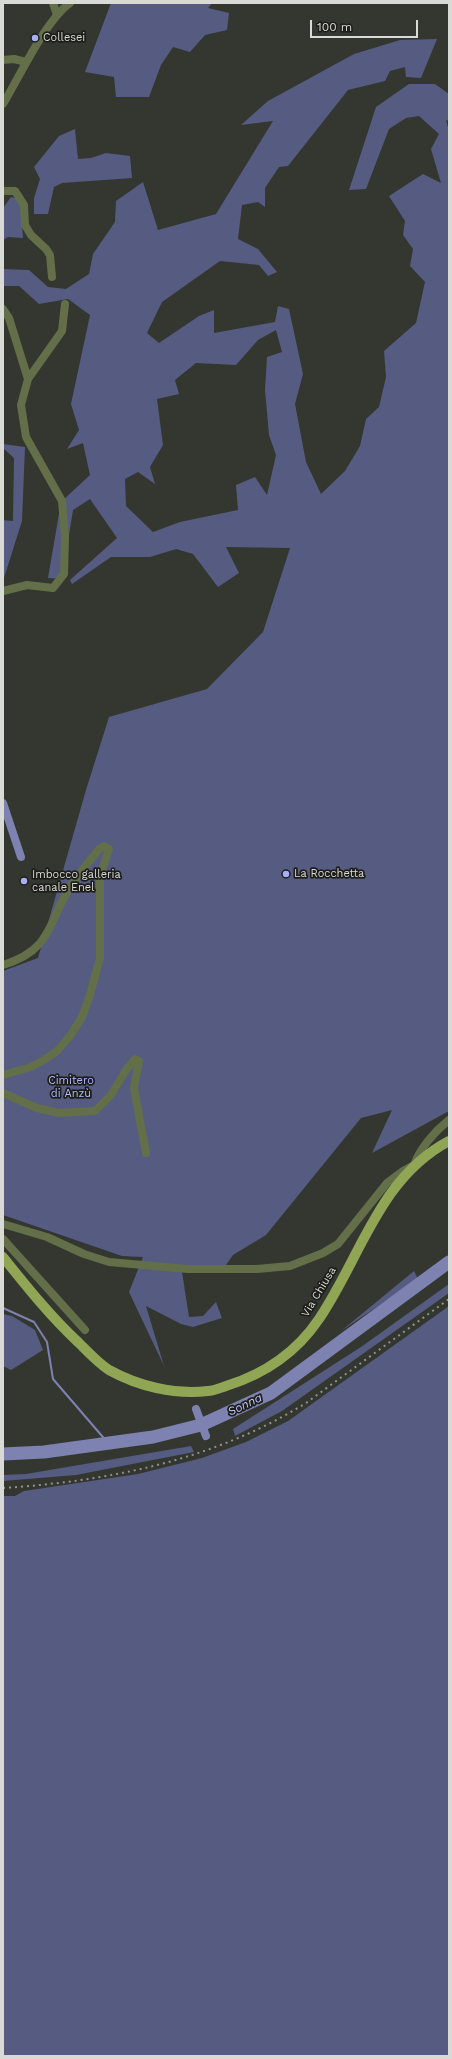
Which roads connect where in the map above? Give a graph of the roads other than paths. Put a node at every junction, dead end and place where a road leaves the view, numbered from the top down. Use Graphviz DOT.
graph roads {
  1 [pos="53,3"];
  2 [pos="70,3"];
  3 [pos="57,15"];
  4 [pos="3,60"];
  5 [pos="26,62"];
  6 [pos="3,104"];
  7 [pos="3,191"];
  8 [pos="52,277"];
  9 [pos="65,304"];
  10 [pos="3,309"];
  11 [pos="28,379"];
  12 [pos="3,591"];
  13 [pos="3,965"];
  14 [pos="3,1075"];
  15 [pos="3,1093"];
  16 [pos="449,1120"];
  17 [pos="449,1141"];
  18 [pos="436,1148"];
  19 [pos="449,1148"];
  20 [pos="146,1153"];
  21 [pos="414,1165"];
  22 [pos="3,1224"];
  23 [pos="3,1239"];
  24 [pos="3,1257"];
  25 [pos="85,1330"];
  1 -- 3 [label="street"];
  2 -- 3 [label="street"];
  3 -- 5 [label="street"];
  4 -- 5 [label="street"];
  5 -- 6 [label="street"];
  7 -- 8 [label="street"];
  9 -- 11 [label="street"];
  10 -- 11 [label="street"];
  11 -- 12 [label="street"];
  13 -- 14 [label="street"];
  15 -- 20 [label="street"];
  16 -- 21 [label="street"];
  17 -- 18 [label="main road, Via Chiusa"];
  18 -- 19 [label="street"];
  18 -- 21 [label="main road, Via Chiusa"];
  21 -- 22 [label="street"];
  21 -- 24 [label="main road, Via Chiusa"];
  23 -- 25 [label="street"];
}
